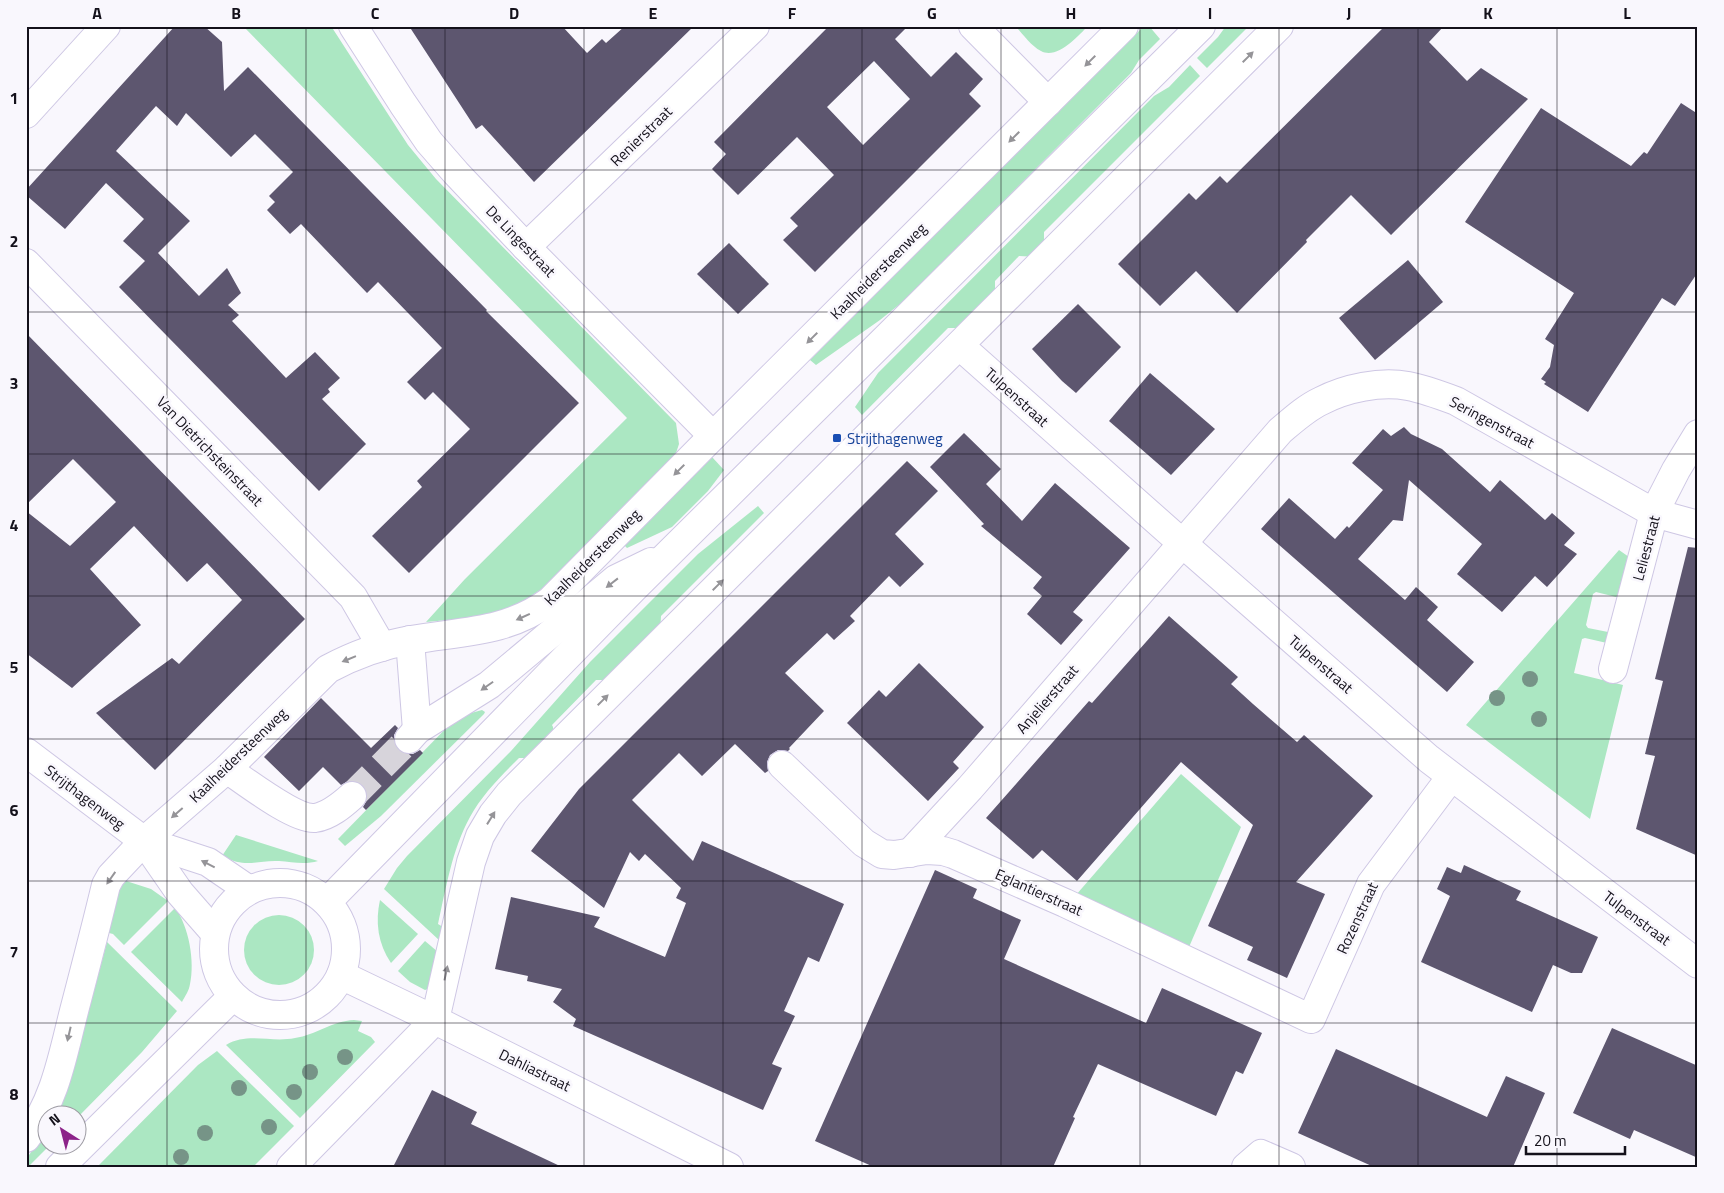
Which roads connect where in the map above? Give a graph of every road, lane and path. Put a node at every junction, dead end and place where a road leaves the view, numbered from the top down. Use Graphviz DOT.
graph roads {
  1 [pos="106,26"];
  2 [pos="353,26"];
  3 [pos="756,26"];
  4 [pos="973,26"];
  5 [pos="1124,26"];
  6 [pos="1201,26"];
  7 [pos="1279,26"];
  8 [pos="1048,102"];
  9 [pos="26,114"];
  10 [pos="526,247"];
  11 [pos="26,264"];
  12 [pos="960,346"];
  13 [pos="1698,434"];
  14 [pos="713,436"];
  15 [pos="1654,513"];
  16 [pos="1698,525"];
  17 [pos="1182,544"];
  18 [pos="671,553"];
  19 [pos="410,640"];
  20 [pos="382,646"];
  21 [pos="1613,669"];
  22 [pos="26,752"];
  23 [pos="782,766"];
  24 [pos="227,769"];
  25 [pos="1451,777"];
  26 [pos="352,796"];
  27 [pos="144,841"];
  28 [pos="910,853"];
  29 [pos="248,890"];
  30 [pos="327,902"];
  31 [pos="215,933"];
  32 [pos="1698,964"];
  33 [pos="341,975"];
  34 [pos="232,996"];
  35 [pos="1311,1019"];
  36 [pos="435,1020"];
  37 [pos="26,1138"];
  38 [pos="1253,1160"];
  39 [pos="60,1167"];
  40 [pos="291,1167"];
  41 [pos="729,1167"];
  42 [pos="1291,1167"];
  1 -- 9 [label="street"];
  2 -- 10 [label="street, De Lingestraat"];
  3 -- 10 [label="street, Renierstraat"];
  4 -- 8 [label="street"];
  5 -- 8 [label="street, Kaalheidersteenweg, one-way"];
  6 -- 18 [label="street"];
  12 -- 7 [label="street, one-way"];
  8 -- 14 [label="street, Kaalheidersteenweg, one-way"];
  10 -- 14 [label="street, De Lingestraat"];
  11 -- 20 [label="street, Van Dietrichsteinstraat"];
  12 -- 17 [label="street, Tulpenstraat"];
  36 -- 12 [label="street, one-way"];
  13 -- 15 [label="street, Leliestraat"];
  14 -- 19 [label="street, Kaalheidersteenweg, one-way"];
  15 -- 16 [label="street, Seringenstraat"];
  15 -- 17 [label="street, Seringenstraat"];
  15 -- 21 [label="street, Leliestraat"];
  17 -- 25 [label="street, Tulpenstraat"];
  17 -- 28 [label="street, Anjelierstraat"];
  18 -- 19 [label="street, one-way"];
  18 -- 30 [label="street"];
  19 -- 20 [label="street, Kaalheidersteenweg"];
  20 -- 24 [label="street, Kaalheidersteenweg, one-way"];
  22 -- 27 [label="street, Strijthagenweg"];
  23 -- 28 [label="street, Eglantierstraat"];
  24 -- 26 [label="street"];
  24 -- 27 [label="street, Kaalheidersteenweg, one-way"];
  25 -- 32 [label="street, Tulpenstraat"];
  25 -- 35 [label="street, Rozenstraat"];
  29 -- 27 [label="street, Strijthagenweg, one-way"];
  27 -- 31 [label="street, Strijthagenweg"];
  27 -- 37 [label="street, Kaalheidersteenweg, one-way"];
  28 -- 35 [label="street, Eglantierstraat"];
  29 -- 30 [label="street"];
  29 -- 31 [label="street"];
  30 -- 33 [label="street"];
  31 -- 34 [label="street"];
  33 -- 34 [label="street"];
  33 -- 36 [label="street, Dahliastraat"];
  34 -- 39 [label="street"];
  36 -- 40 [label="street"];
  36 -- 41 [label="street, Dahliastraat"];
  38 -- 42 [label="street"];
}
